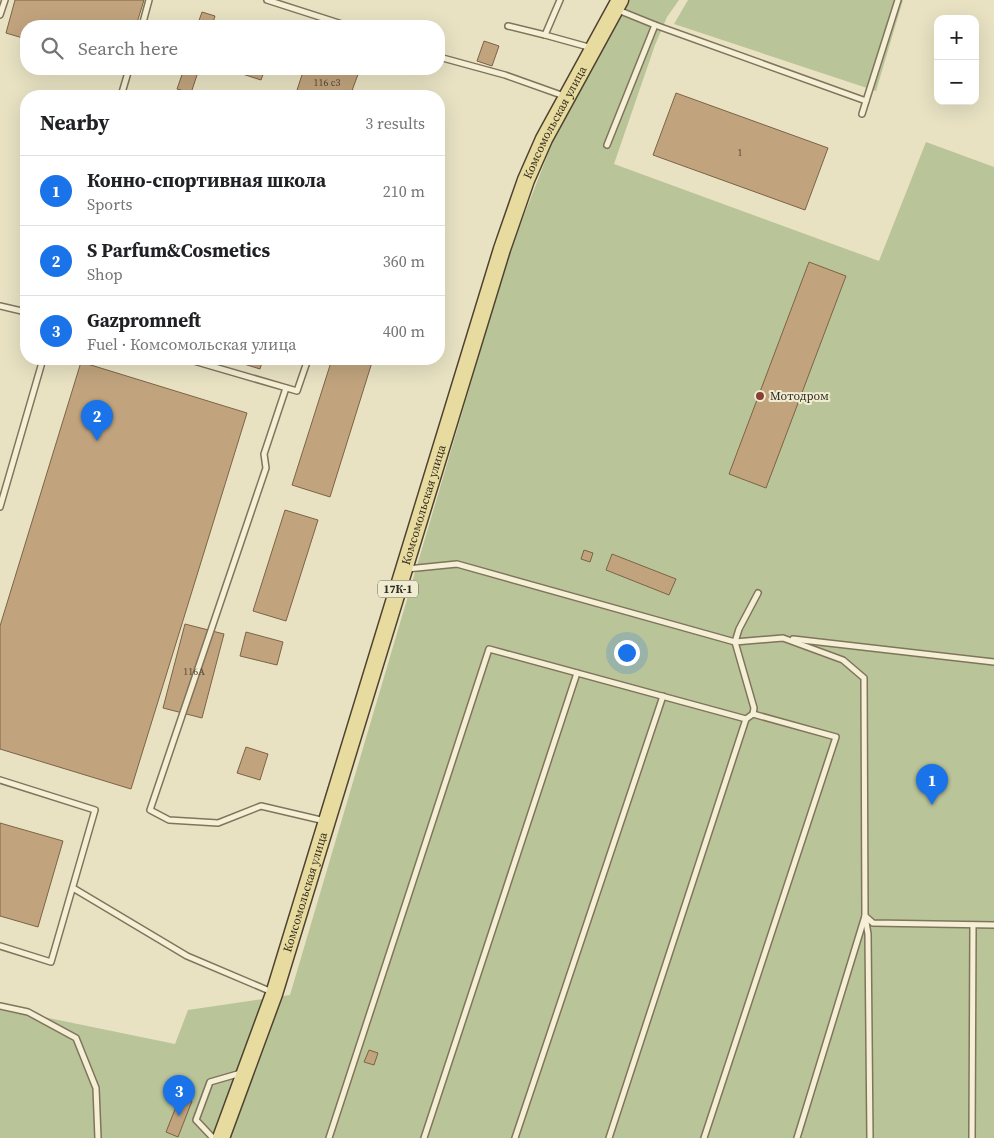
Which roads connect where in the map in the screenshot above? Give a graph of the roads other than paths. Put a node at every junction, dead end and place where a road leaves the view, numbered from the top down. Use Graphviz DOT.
graph roads {
  1 [pos="5,0"];
  2 [pos="149,0"];
  3 [pos="267,0"];
  4 [pos="560,0"];
  5 [pos="898,0"];
  6 [pos="618,5"];
  7 [pos="0,15"];
  8 [pos="144,20"];
  9 [pos="329,20"];
  10 [pos="654,25"];
  11 [pos="508,26"];
  12 [pos="545,35"];
  13 [pos="594,48"];
  14 [pos="445,59"];
  15 [pos="127,75"];
  16 [pos="123,90"];
  17 [pos="567,97"];
  18 [pos="866,101"];
  19 [pos="862,114"];
  20 [pos="608,145"];
  21 [pos="0,306"];
  22 [pos="20,311"];
  23 [pos="41,365"];
  24 [pos="207,365"];
  25 [pos="306,365"];
  26 [pos="286,388"];
  27 [pos="0,507"];
  28 [pos="404,569"];
  29 [pos="758,593"];
  30 [pos="783,638"];
  31 [pos="735,642"];
  32 [pos="994,662"];
  33 [pos="577,673"];
  34 [pos="663,696"];
  35 [pos="753,714"];
  36 [pos="746,718"];
  37 [pos="0,780"];
  38 [pos="328,822"];
  39 [pos="73,888"];
  40 [pos="865,916"];
  41 [pos="973,925"];
  42 [pos="994,926"];
  43 [pos="0,946"];
  44 [pos="274,994"];
  45 [pos="0,1006"];
  46 [pos="246,1072"];
  47 [pos="98,1138"];
  48 [pos="213,1138"];
  49 [pos="221,1138"];
  50 [pos="329,1138"];
  51 [pos="424,1138"];
  52 [pos="515,1138"];
  53 [pos="609,1138"];
  54 [pos="704,1138"];
  55 [pos="797,1138"];
  56 [pos="870,1138"];
  57 [pos="972,1138"];
  1 -- 7 [label="lane"];
  2 -- 8 [label="lane"];
  3 -- 9 [label="lane"];
  4 -- 12 [label="lane"];
  5 -- 18 [label="lane"];
  6 -- 10 [label="lane"];
  6 -- 13 [label="main road, Комсомольская улица / 17К-1"];
  10 -- 18 [label="lane"];
  10 -- 20 [label="lane"];
  11 -- 12 [label="lane"];
  12 -- 13 [label="lane"];
  13 -- 17 [label="main road, Комсомольская улица / 17К-1"];
  14 -- 17 [label="lane"];
  15 -- 16 [label="lane"];
  17 -- 28 [label="main road, Комсомольская улица / 17К-1"];
  18 -- 19 [label="lane"];
  21 -- 22 [label="lane"];
  23 -- 27 [label="lane"];
  24 -- 26 [label="lane"];
  25 -- 26 [label="lane"];
  26 -- 38 [label="lane"];
  28 -- 31 [label="lane"];
  28 -- 38 [label="main road, Комсомольская улица / 17К-1"];
  29 -- 31 [label="lane"];
  30 -- 31 [label="lane"];
  30 -- 32 [label="lane"];
  30 -- 40 [label="lane"];
  31 -- 35 [label="lane"];
  33 -- 34 [label="lane"];
  33 -- 50 [label="lane"];
  33 -- 51 [label="lane"];
  34 -- 36 [label="lane"];
  34 -- 52 [label="lane"];
  35 -- 36 [label="lane"];
  35 -- 54 [label="lane"];
  36 -- 53 [label="lane"];
  37 -- 39 [label="lane"];
  38 -- 44 [label="main road, Комсомольская улица / 17К-1"];
  39 -- 43 [label="lane"];
  39 -- 44 [label="lane"];
  40 -- 41 [label="lane"];
  40 -- 55 [label="lane"];
  40 -- 56 [label="lane"];
  41 -- 42 [label="lane"];
  41 -- 57 [label="lane"];
  44 -- 46 [label="main road, Комсомольская улица / 17К-1"];
  45 -- 47 [label="lane"];
  46 -- 48 [label="lane"];
  46 -- 49 [label="main road, Комсомольская улица / 17К-1"];
}
